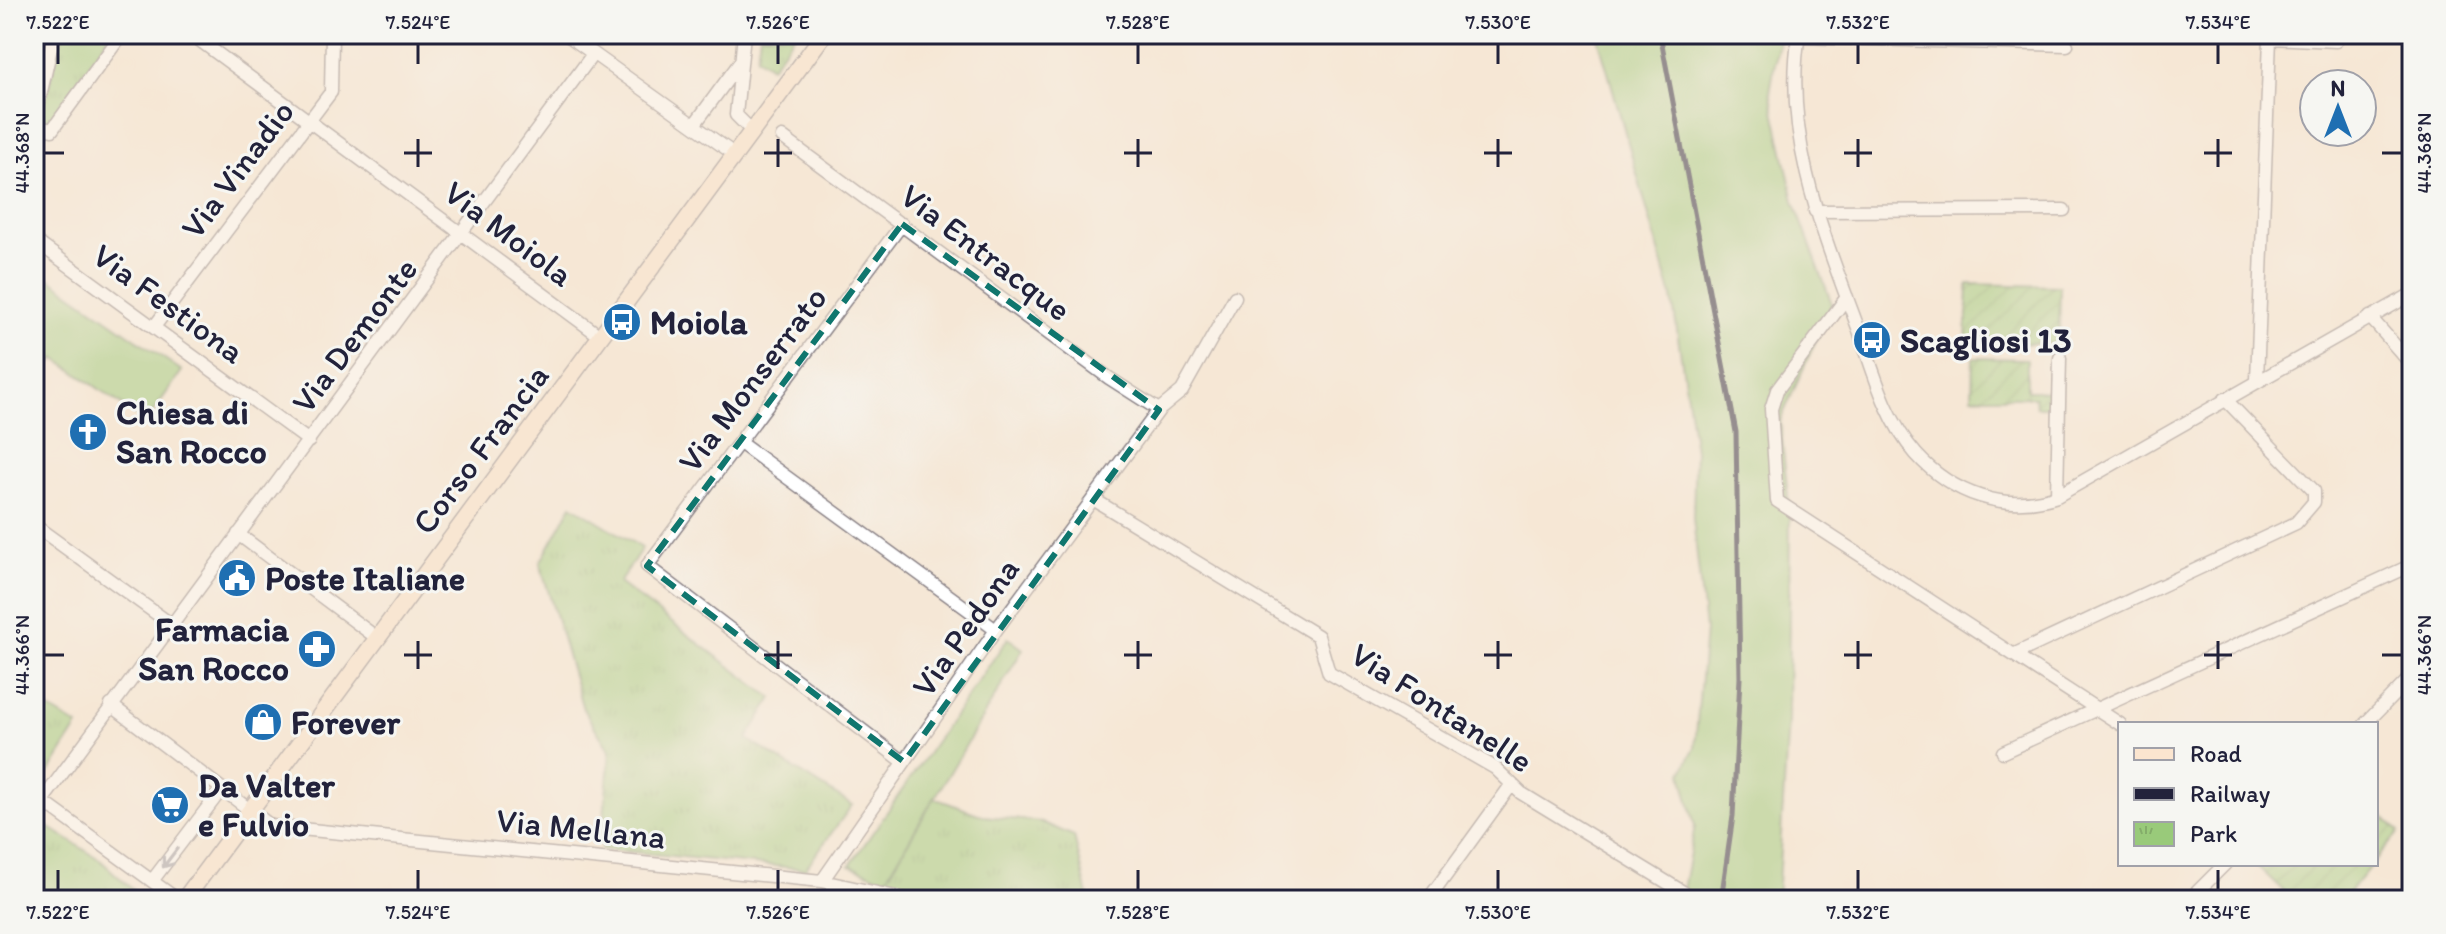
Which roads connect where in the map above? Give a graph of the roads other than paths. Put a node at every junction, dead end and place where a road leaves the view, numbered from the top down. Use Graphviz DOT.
graph roads {
  1 [pos="54,34"];
  2 [pos="122,34"];
  3 [pos="191,34"];
  4 [pos="332,34"];
  5 [pos="566,34"];
  6 [pos="744,34"];
  7 [pos="824,34"];
  8 [pos="1799,36"];
  9 [pos="2336,41"];
  10 [pos="2067,45"];
  11 [pos="593,54"];
  12 [pos="741,61"];
  13 [pos="307,121"];
  14 [pos="34,125"];
  15 [pos="694,125"];
  16 [pos="752,131"];
  17 [pos="782,137"];
  18 [pos="734,154"];
  19 [pos="2064,210"];
  20 [pos="1815,211"];
  21 [pos="902,224"];
  22 [pos="464,233"];
  23 [pos="34,240"];
  24 [pos="2412,294"];
  25 [pos="1235,297"];
  26 [pos="1847,297"];
  27 [pos="2370,317"];
  28 [pos="154,327"];
  29 [pos="600,336"];
  30 [pos="2060,358"];
  31 [pos="2412,365"];
  32 [pos="2257,380"];
  33 [pos="2225,399"];
  34 [pos="1159,410"];
  35 [pos="309,441"];
  36 [pos="740,443"];
  37 [pos="2057,496"];
  38 [pos="1093,499"];
  39 [pos="34,525"];
  40 [pos="238,534"];
  41 [pos="2412,565"];
  42 [pos="172,625"];
  43 [pos="996,630"];
  44 [pos="377,638"];
  45 [pos="2015,654"];
  46 [pos="2412,676"];
  47 [pos="111,705"];
  48 [pos="2097,709"];
  49 [pos="2367,722"];
  50 [pos="2118,723"];
  51 [pos="2003,752"];
  52 [pos="904,762"];
  53 [pos="1512,784"];
  54 [pos="221,790"];
  55 [pos="38,800"];
  56 [pos="249,811"];
  57 [pos="2223,866"];
  58 [pos="152,881"];
  59 [pos="822,881"];
  60 [pos="1694,899"];
  61 [pos="178,900"];
  62 [pos="184,900"];
  63 [pos="910,900"];
  64 [pos="1428,900"];
  65 [pos="2189,900"];
  1 -- 14 [label="street"];
  2 -- 14 [label="street"];
  3 -- 13 [label="street, Via Moiola"];
  4 -- 13 [label="street, Via Vinadio"];
  5 -- 11 [label="street"];
  6 -- 12 [label="street"];
  7 -- 16 [label="main road, Corso Francia"];
  8 -- 10 [label="street"];
  8 -- 20 [label="street"];
  9 -- 32 [label="street"];
  11 -- 15 [label="street"];
  11 -- 22 [label="street, Via Demonte"];
  12 -- 15 [label="street"];
  12 -- 16 [label="street"];
  13 -- 22 [label="street, Via Moiola"];
  13 -- 28 [label="street, Via Vinadio"];
  15 -- 18 [label="street"];
  16 -- 18 [label="main road, Corso Francia"];
  17 -- 21 [label="street, Via Entracque"];
  18 -- 29 [label="main road, Corso Francia"];
  19 -- 20 [label="street"];
  20 -- 26 [label="street"];
  21 -- 34 [label="street, Via Entracque"];
  21 -- 36 [label="street, Via Monserrato"];
  22 -- 29 [label="street, Via Moiola"];
  22 -- 35 [label="street, Via Demonte"];
  23 -- 28 [label="street, Via Festiona"];
  24 -- 27 [label="street"];
  25 -- 34 [label="street, Via Pedona"];
  26 -- 37 [label="street"];
  26 -- 45 [label="street"];
  27 -- 31 [label="street"];
  27 -- 32 [label="street"];
  28 -- 35 [label="street, Via Festiona"];
  29 -- 44 [label="main road, Corso Francia"];
  30 -- 37 [label="street"];
  32 -- 33 [label="street"];
  33 -- 37 [label="street"];
  33 -- 45 [label="street"];
  34 -- 38 [label="street, Via Pedona"];
  35 -- 40 [label="street, Via Demonte"];
  36 -- 43 [label="street"];
  36 -- 52 [label="street, Via Monserrato"];
  38 -- 43 [label="street, Via Pedona"];
  38 -- 53 [label="street, Via Fontanelle"];
  39 -- 42 [label="street"];
  40 -- 42 [label="street, Via Demonte"];
  40 -- 44 [label="street"];
  41 -- 48 [label="street"];
  42 -- 47 [label="street, Via Demonte"];
  43 -- 52 [label="street, Via Pedona"];
  44 -- 56 [label="main road, Corso Francia"];
  45 -- 48 [label="street"];
  46 -- 49 [label="street"];
  47 -- 54 [label="street, Via Mellana"];
  47 -- 55 [label="street, Via Demonte"];
  48 -- 50 [label="street"];
  48 -- 51 [label="street"];
  52 -- 59 [label="street, Via Pedona"];
  53 -- 60 [label="street, Via Fontanelle"];
  53 -- 64 [label="street"];
  54 -- 56 [label="street, Via Mellana"];
  54 -- 58 [label="street, one-way"];
  55 -- 58 [label="street"];
  56 -- 59 [label="street, Via Mellana"];
  56 -- 62 [label="main road, Corso Francia"];
  57 -- 65 [label="street"];
  58 -- 61 [label="street"];
  59 -- 63 [label="street, Via Mellana"];
}
